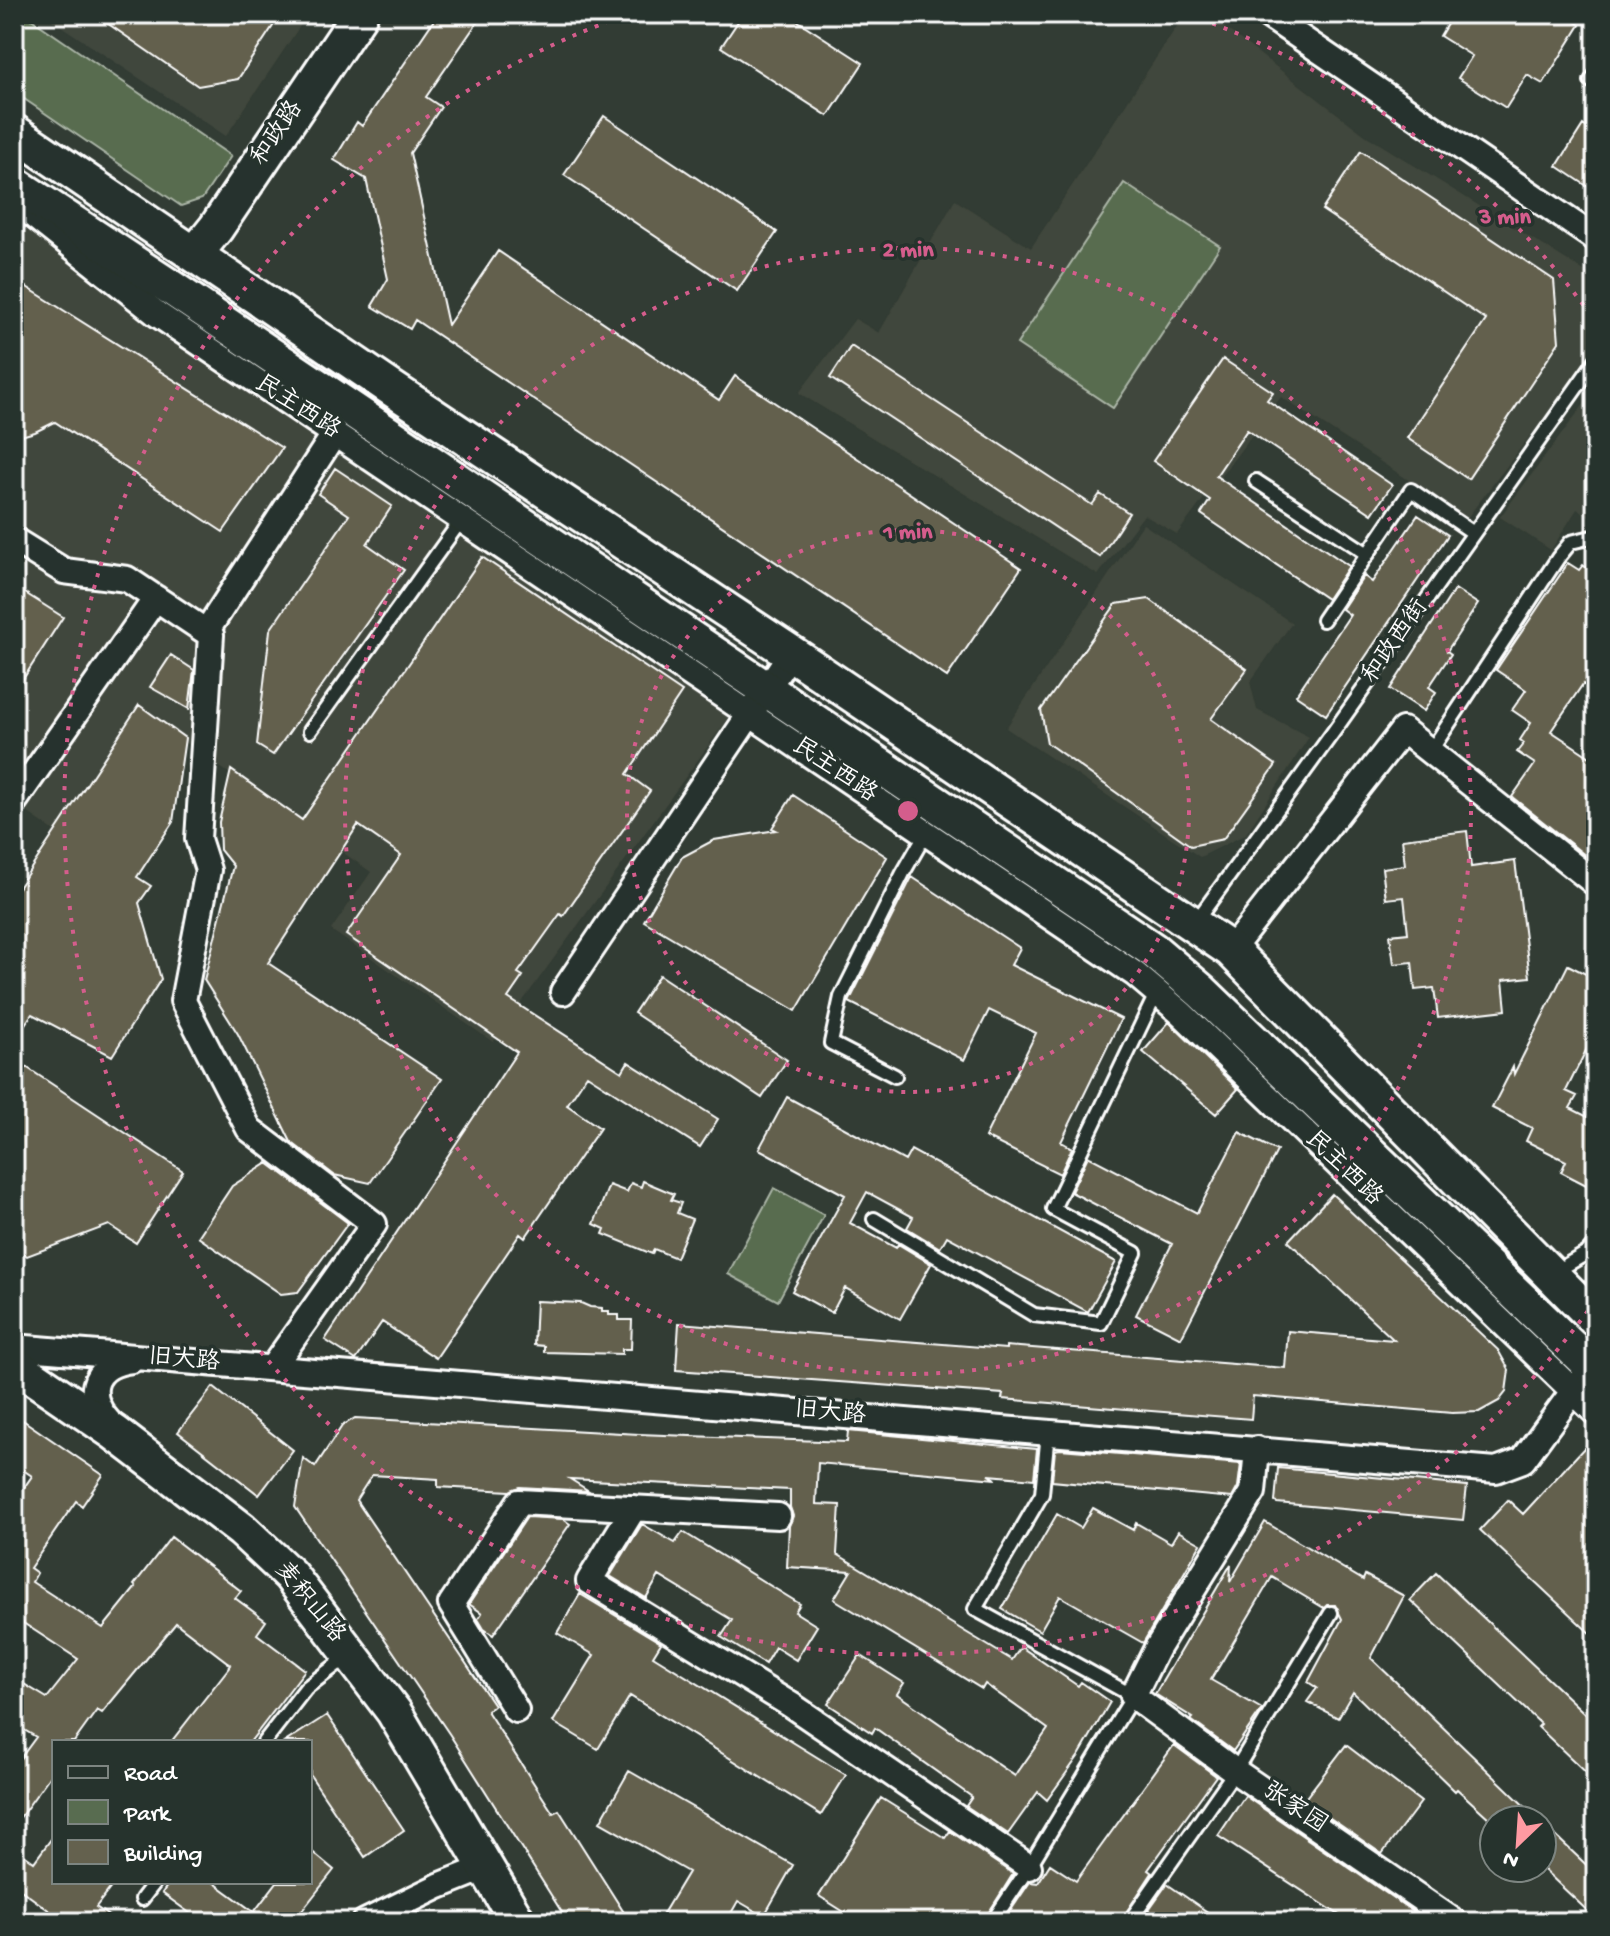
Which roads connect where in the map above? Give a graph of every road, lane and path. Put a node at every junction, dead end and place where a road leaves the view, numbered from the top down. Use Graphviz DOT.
graph roads {
  1 [pos="360,14"];
  2 [pos="1266,14"];
  3 [pos="14,132"];
  4 [pos="14,184"];
  5 [pos="14,201"];
  6 [pos="1596,239"];
  7 [pos="195,254"];
  8 [pos="1596,360"];
  9 [pos="335,433"];
  10 [pos="1256,481"];
  11 [pos="462,519"];
  12 [pos="1472,532"];
  13 [pos="1596,536"];
  14 [pos="14,540"];
  15 [pos="1368,554"];
  16 [pos="156,598"];
  17 [pos="1323,620"];
  18 [pos="206,632"];
  19 [pos="791,653"];
  20 [pos="757,701"];
  21 [pos="310,731"];
  22 [pos="1430,752"];
  23 [pos="14,802"];
  24 [pos="926,833"];
  25 [pos="1595,883"];
  26 [pos="1194,924"];
  27 [pos="1231,950"];
  28 [pos="1162,978"];
  29 [pos="563,992"];
  30 [pos="895,1076"];
  31 [pos="874,1219"];
  32 [pos="1596,1243"];
  33 [pos="1552,1274"];
  34 [pos="1596,1320"];
  35 [pos="14,1347"];
  36 [pos="158,1358"];
  37 [pos="14,1364"];
  38 [pos="272,1368"];
  39 [pos="1589,1373"];
  40 [pos="1596,1413"];
  41 [pos="1048,1432"];
  42 [pos="1257,1449"];
  43 [pos="154,1464"];
  44 [pos="634,1508"];
  45 [pos="778,1516"];
  46 [pos="1331,1613"];
  47 [pos="351,1655"];
  48 [pos="1133,1696"];
  49 [pos="516,1710"];
  50 [pos="266,1740"];
  51 [pos="1235,1771"];
  52 [pos="1029,1867"];
  53 [pos="484,1868"];
  54 [pos="153,1884"];
  55 [pos="142,1899"];
  56 [pos="365,1922"];
  57 [pos="518,1922"];
  58 [pos="992,1922"];
  59 [pos="1129,1922"];
  60 [pos="1455,1922"];
  1 -- 7 [label="main road, 和政路"];
  2 -- 6 [label="street"];
  3 -- 7 [label="main road"];
  4 -- 20 [label="main road, 民主西路"];
  5 -- 9 [label="street, 民主西路"];
  7 -- 19 [label="main road"];
  8 -- 12 [label="lane, 和政西街"];
  9 -- 11 [label="street, 民主西路"];
  9 -- 18 [label="street"];
  10 -- 15 [label="lane"];
  11 -- 20 [label="street, 民主西路"];
  11 -- 21 [label="lane"];
  12 -- 15 [label="lane"];
  12 -- 26 [label="lane, 和政西街"];
  13 -- 22 [label="lane"];
  14 -- 16 [label="street"];
  15 -- 17 [label="lane"];
  16 -- 18 [label="street"];
  16 -- 23 [label="street"];
  18 -- 38 [label="street"];
  19 -- 20 [label="street"];
  19 -- 26 [label="main road"];
  20 -- 24 [label="street, 民主西路"];
  20 -- 28 [label="main road, 民主西路"];
  20 -- 29 [label="street"];
  22 -- 25 [label="street"];
  22 -- 27 [label="street"];
  24 -- 28 [label="street, 民主西路"];
  24 -- 30 [label="lane"];
  26 -- 27 [label="main road"];
  27 -- 33 [label="main road"];
  28 -- 31 [label="lane"];
  28 -- 39 [label="main road, 民主西路"];
  32 -- 33 [label="lane"];
  33 -- 34 [label="main road"];
  35 -- 36 [label="street, 旧大路"];
  36 -- 38 [label="street, 旧大路"];
  36 -- 43 [label="street"];
  37 -- 43 [label="main road, 麦积山路"];
  38 -- 41 [label="street, 旧大路"];
  39 -- 40 [label="street, 民主西路"];
  39 -- 42 [label="street, 旧大路"];
  41 -- 42 [label="street, 旧大路"];
  41 -- 48 [label="lane, 张家园"];
  42 -- 48 [label="street"];
  43 -- 47 [label="main road, 麦积山路"];
  44 -- 45 [label="street"];
  44 -- 49 [label="street"];
  44 -- 52 [label="street"];
  46 -- 51 [label="lane"];
  47 -- 50 [label="lane"];
  47 -- 53 [label="main road, 麦积山路"];
  48 -- 51 [label="street, 张家园"];
  48 -- 52 [label="lane"];
  51 -- 59 [label="lane"];
  51 -- 60 [label="street, 张家园"];
  52 -- 58 [label="lane"];
  53 -- 56 [label="street"];
  53 -- 57 [label="main road, 麦积山路"];
  54 -- 55 [label="lane"];
}
